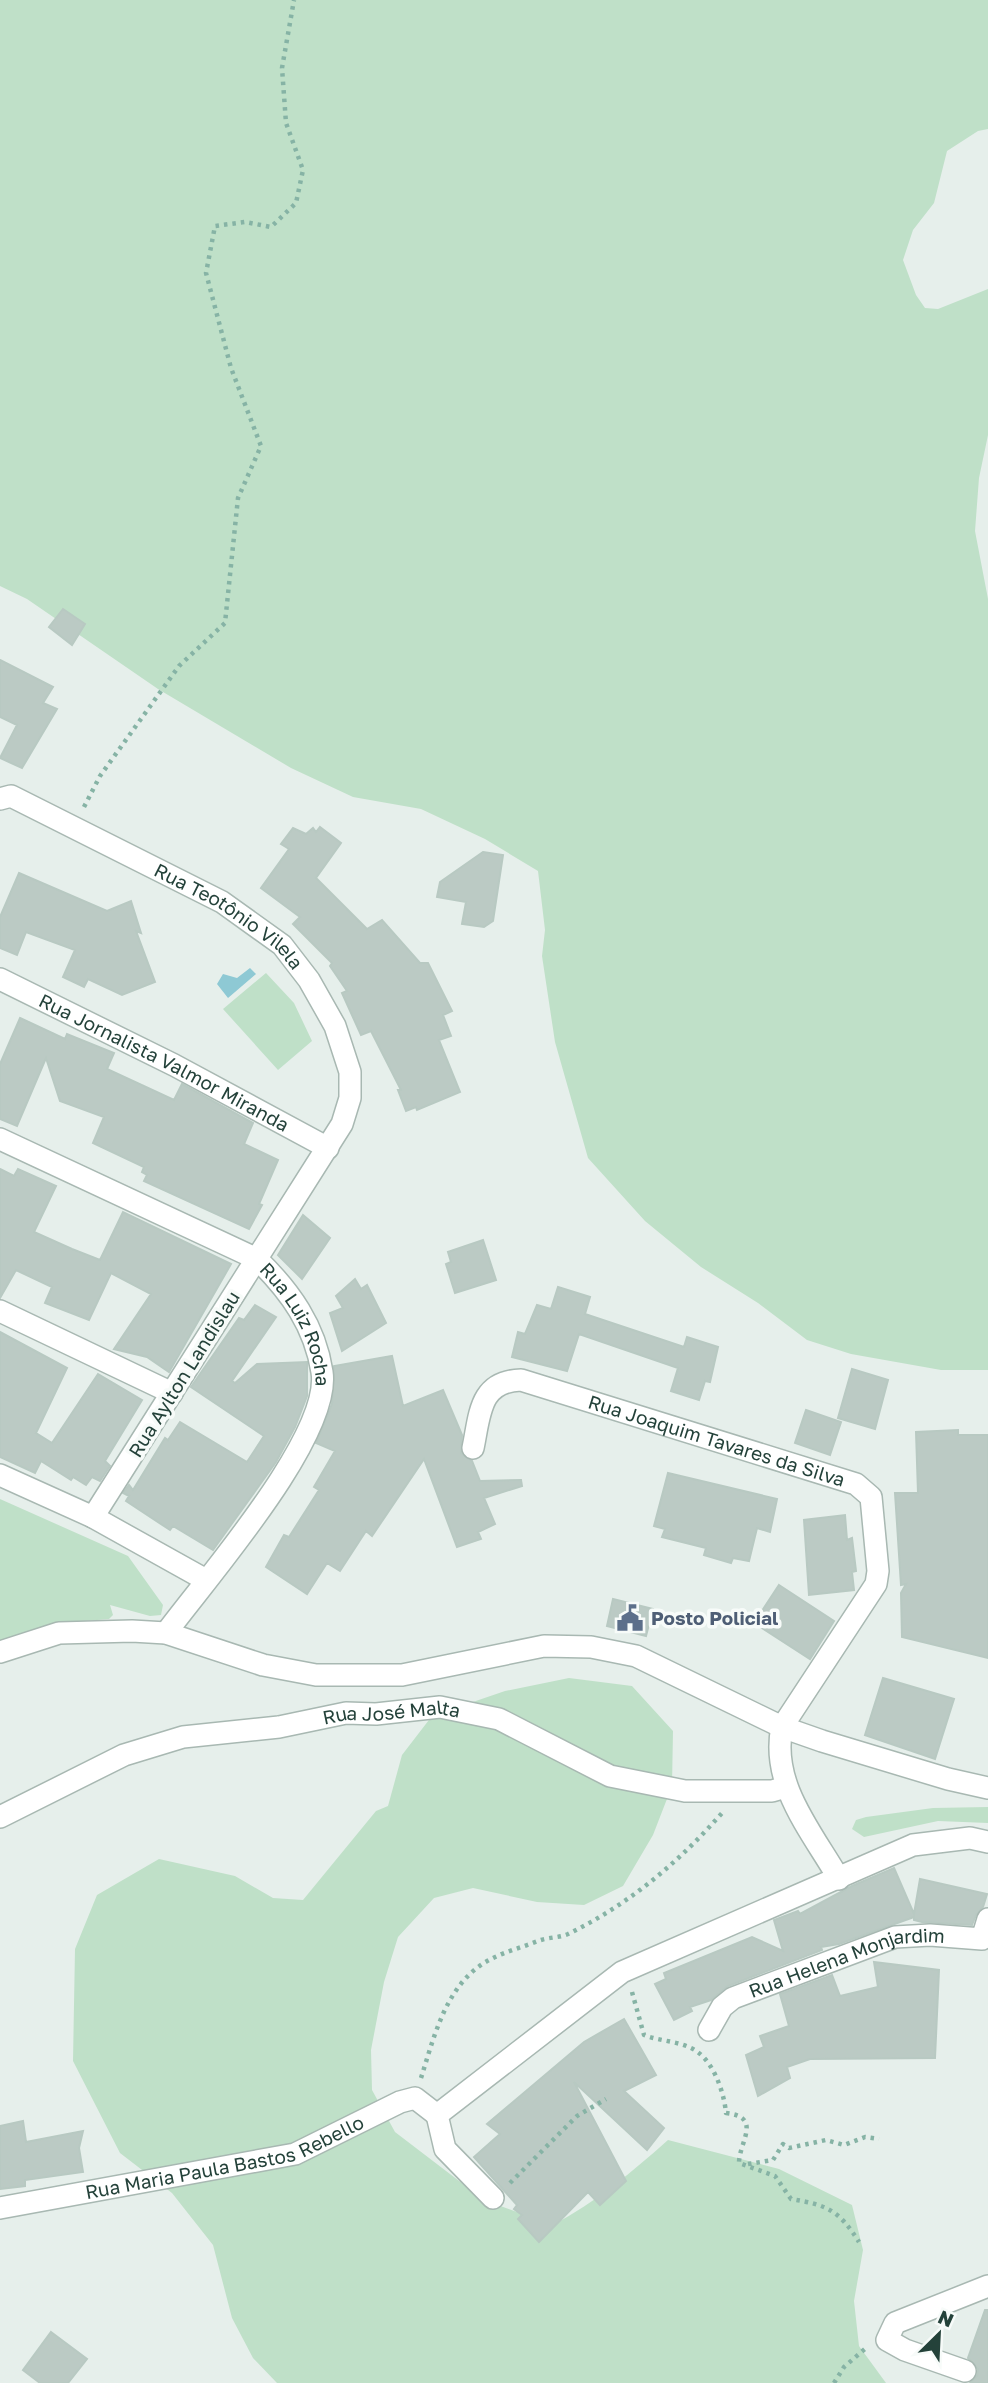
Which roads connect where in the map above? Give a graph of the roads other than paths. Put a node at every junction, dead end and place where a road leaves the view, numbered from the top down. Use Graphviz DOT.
graph roads {
  1 [pos="4,795"];
  2 [pos="0,979"];
  3 [pos="342,1124"];
  4 [pos="0,1139"];
  5 [pos="328,1149"];
  6 [pos="257,1259"];
  7 [pos="0,1311"];
  8 [pos="172,1393"];
  9 [pos="473,1448"];
  10 [pos="0,1475"];
  11 [pos="93,1517"];
  12 [pos="206,1580"];
  13 [pos="166,1633"];
  14 [pos="0,1651"];
  15 [pos="782,1727"];
  16 [pos="786,1787"];
  17 [pos="988,1788"];
  18 [pos="0,1817"];
  19 [pos="988,1842"];
  20 [pos="839,1879"];
  21 [pos="988,1919"];
  22 [pos="709,2030"];
  23 [pos="437,2115"];
  24 [pos="493,2198"];
  25 [pos="0,2208"];
  26 [pos="988,2286"];
  27 [pos="965,2371"];
  1 -- 3 [label="street, Rua Teotônio Vilela"];
  2 -- 5 [label="street, Rua Jornalista Valmor Miranda"];
  3 -- 5 [label="street, Rua Aylton Landislau"];
  4 -- 6 [label="street, Rua Luiz Rocha"];
  5 -- 6 [label="street, Rua Aylton Landislau"];
  6 -- 8 [label="street, Rua Aylton Landislau"];
  6 -- 12 [label="street, Rua Luiz Rocha"];
  7 -- 8 [label="street"];
  8 -- 11 [label="street, Rua Aylton Landislau"];
  9 -- 15 [label="street, Rua Joaquim Tavares da Silva"];
  10 -- 11 [label="street"];
  11 -- 12 [label="street"];
  12 -- 13 [label="street, Rua Luiz Rocha"];
  13 -- 14 [label="street"];
  13 -- 15 [label="street"];
  15 -- 16 [label="street"];
  15 -- 17 [label="street"];
  16 -- 18 [label="street, Rua José Malta"];
  16 -- 20 [label="street"];
  19 -- 20 [label="street"];
  20 -- 23 [label="street"];
  21 -- 22 [label="street, Rua Helena Monjardim"];
  23 -- 24 [label="street"];
  23 -- 25 [label="street, Rua Maria Paula Bastos Rebello"];
  26 -- 27 [label="street"];
}
